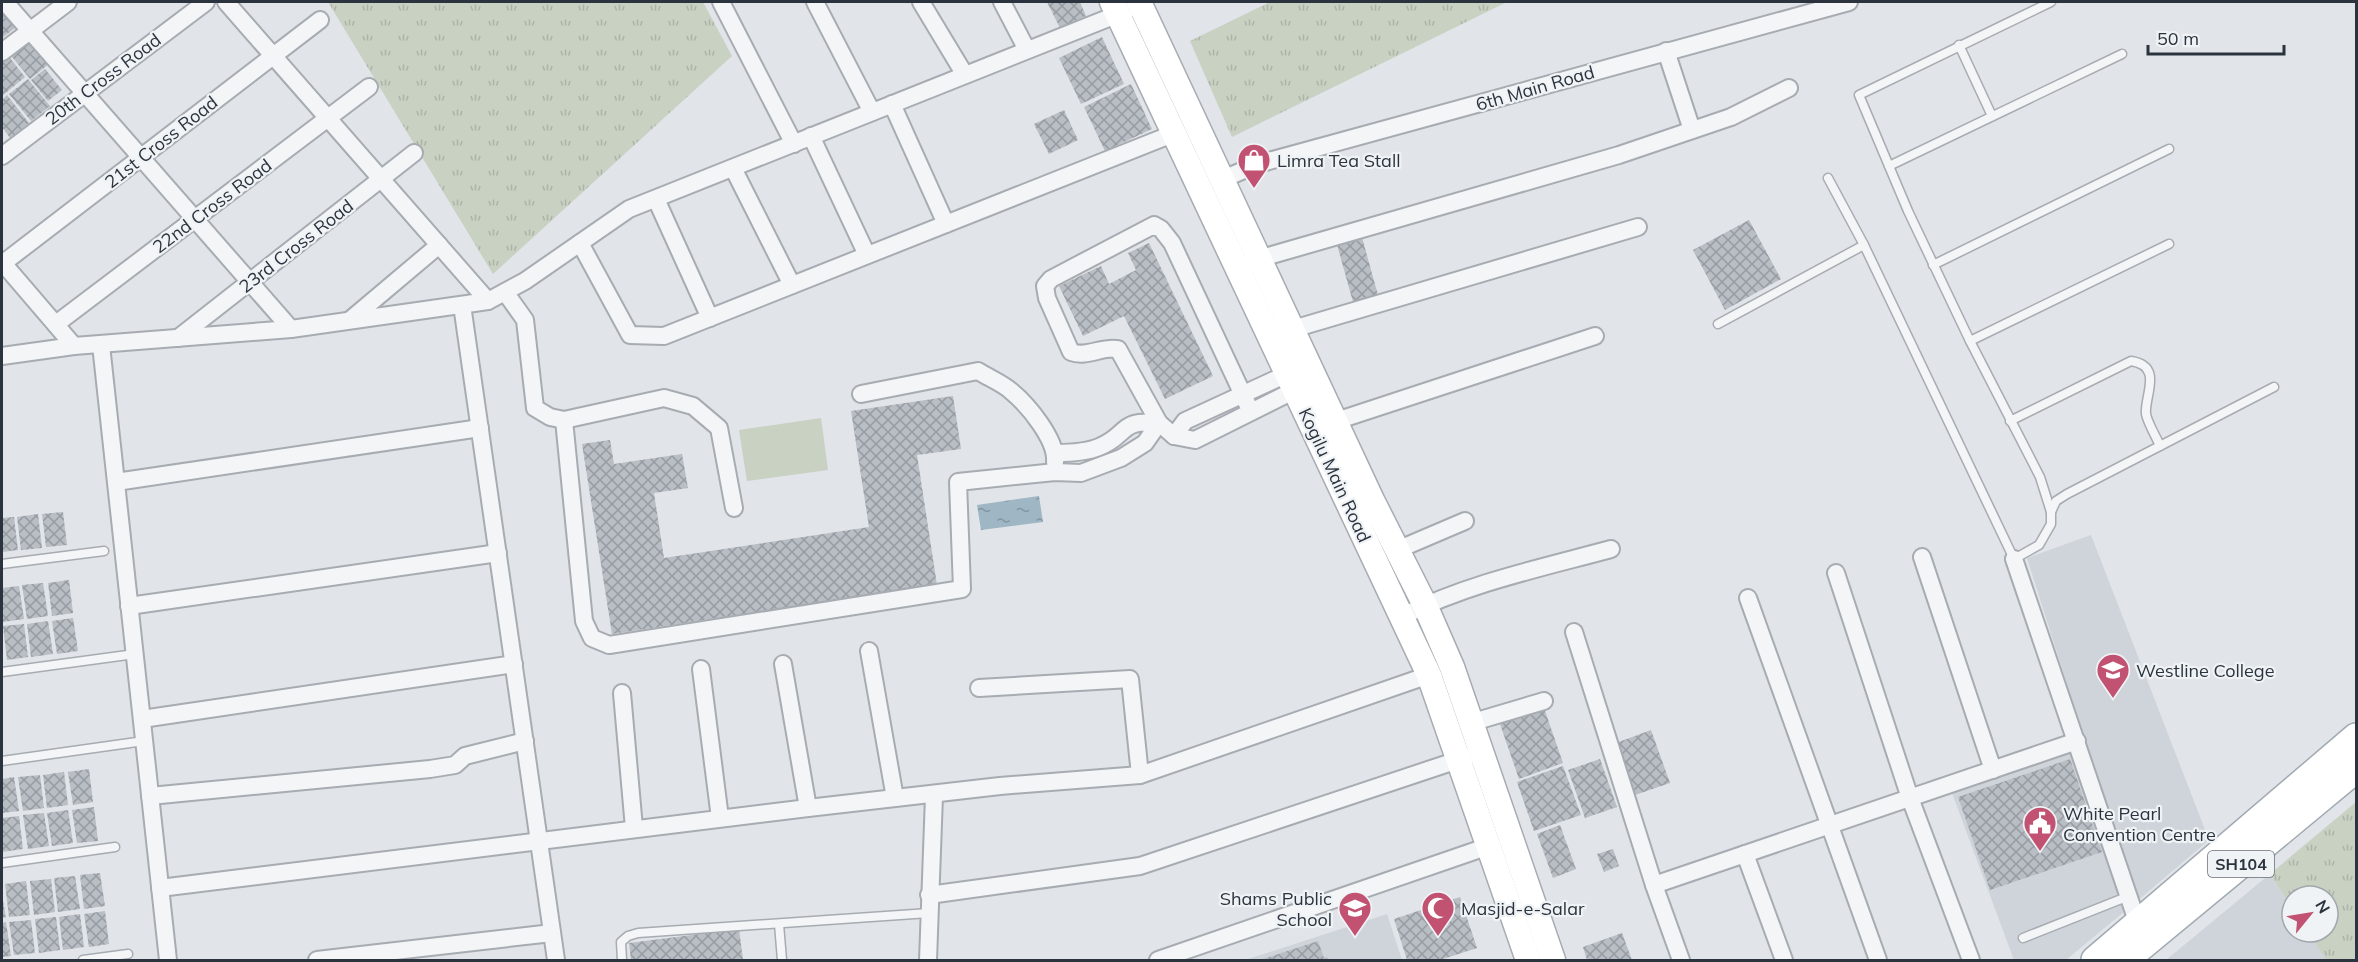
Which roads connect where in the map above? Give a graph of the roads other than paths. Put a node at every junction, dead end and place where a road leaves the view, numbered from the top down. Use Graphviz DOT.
graph roads {
  1 [pos="5,2"];
  2 [pos="68,2"];
  3 [pos="206,2"];
  4 [pos="226,2"];
  5 [pos="721,2"];
  6 [pos="815,2"];
  7 [pos="921,2"];
  8 [pos="1002,2"];
  9 [pos="1849,2"];
  10 [pos="2051,2"];
  11 [pos="1140,4"];
  12 [pos="1115,8"];
  13 [pos="320,20"];
  14 [pos="30,30"];
  15 [pos="1959,45"];
  16 [pos="1027,50"];
  17 [pos="1666,51"];
  18 [pos="2,52"];
  19 [pos="2122,54"];
  20 [pos="273,56"];
  21 [pos="965,75"];
  22 [pos="369,87"];
  23 [pos="1789,88"];
  24 [pos="85,93"];
  25 [pos="892,104"];
  26 [pos="872,112"];
  27 [pos="1992,116"];
  28 [pos="328,118"];
  29 [pos="1692,130"];
  30 [pos="1175,133"];
  31 [pos="811,136"];
  32 [pos="794,144"];
  33 [pos="2169,149"];
  34 [pos="414,153"];
  35 [pos="2,156"];
  36 [pos="141,157"];
  37 [pos="1889,166"];
  38 [pos="733,168"];
  39 [pos="1828,178"];
  40 [pos="381,179"];
  41 [pos="1223,179"];
  42 [pos="656,199"];
  43 [pos="195,219"];
  44 [pos="946,224"];
  45 [pos="1638,227"];
  46 [pos="580,243"];
  47 [pos="2169,244"];
  48 [pos="439,245"];
  49 [pos="1864,245"];
  50 [pos="867,255"];
  51 [pos="1260,258"];
  52 [pos="2,263"];
  53 [pos="1237,265"];
  54 [pos="1934,265"];
  55 [pos="250,282"];
  56 [pos="792,285"];
  57 [pos="505,292"];
  58 [pos="488,301"];
  59 [pos="462,305"];
  60 [pos="710,318"];
  61 [pos="349,321"];
  62 [pos="56,324"];
  63 [pos="1718,324"];
  64 [pos="291,329"];
  65 [pos="1293,329"];
  66 [pos="1595,336"];
  67 [pos="178,338"];
  68 [pos="1970,341"];
  69 [pos="101,345"];
  70 [pos="74,346"];
  71 [pos="2,356"];
  72 [pos="1291,382"];
  73 [pos="2274,387"];
  74 [pos="861,394"];
  75 [pos="1243,394"];
  76 [pos="1251,412"];
  77 [pos="564,420"];
  78 [pos="1336,421"];
  79 [pos="2010,421"];
  80 [pos="1159,423"];
  81 [pos="480,428"];
  82 [pos="1174,436"];
  83 [pos="2160,446"];
  84 [pos="1056,453"];
  85 [pos="1055,472"];
  86 [pos="116,482"];
  87 [pos="734,508"];
  88 [pos="2051,512"];
  89 [pos="1465,521"];
  90 [pos="1611,549"];
  91 [pos="1398,550"];
  92 [pos="104,551"];
  93 [pos="498,553"];
  94 [pos="1922,557"];
  95 [pos="2014,559"];
  96 [pos="2,564"];
  97 [pos="1836,573"];
  98 [pos="1748,598"];
  99 [pos="1425,605"];
  100 [pos="129,606"];
  101 [pos="1404,616"];
  102 [pos="1574,632"];
  103 [pos="869,651"];
  104 [pos="135,654"];
  105 [pos="514,664"];
  106 [pos="783,664"];
  107 [pos="701,669"];
  108 [pos="2,672"];
  109 [pos="1429,675"];
  110 [pos="979,688"];
  111 [pos="622,693"];
  112 [pos="1544,701"];
  113 [pos="142,719"];
  114 [pos="1470,723"];
  115 [pos="2356,737"];
  116 [pos="144,741"];
  117 [pos="525,741"];
  118 [pos="2077,741"];
  119 [pos="1470,756"];
  120 [pos="2,761"];
  121 [pos="2356,769"];
  122 [pos="1993,770"];
  123 [pos="1140,775"];
  124 [pos="150,796"];
  125 [pos="934,796"];
  126 [pos="895,798"];
  127 [pos="1910,798"];
  128 [pos="808,808"];
  129 [pos="720,818"];
  130 [pos="1829,825"];
  131 [pos="634,828"];
  132 [pos="539,840"];
  133 [pos="1489,846"];
  134 [pos="115,847"];
  135 [pos="1745,854"];
  136 [pos="2,863"];
  137 [pos="1654,885"];
  138 [pos="160,888"];
  139 [pos="929,895"];
  140 [pos="2129,896"];
  141 [pos="929,913"];
  142 [pos="779,924"];
  143 [pos="552,933"];
  144 [pos="2142,934"];
  145 [pos="2023,938"];
  146 [pos="128,954"];
  147 [pos="83,960"];
  148 [pos="168,960"];
  149 [pos="317,960"];
  150 [pos="556,960"];
  151 [pos="622,960"];
  152 [pos="782,960"];
  153 [pos="928,960"];
  154 [pos="1158,960"];
  155 [pos="1528,960"];
  156 [pos="1553,960"];
  157 [pos="1681,960"];
  158 [pos="1784,960"];
  159 [pos="1878,960"];
  160 [pos="1971,960"];
  161 [pos="2095,960"];
  162 [pos="2125,960"];
  1 -- 14 [label="street"];
  2 -- 14 [label="street"];
  3 -- 24 [label="street, 20th Cross Road"];
  4 -- 20 [label="street"];
  5 -- 32 [label="street"];
  6 -- 26 [label="street"];
  7 -- 21 [label="street"];
  8 -- 16 [label="street"];
  9 -- 17 [label="street, 6th Main Road"];
  10 -- 15 [label="lane"];
  11 -- 12 [label="street"];
  11 -- 41 [label="main road, Kogilu Main Road"];
  12 -- 16 [label="street"];
  12 -- 30 [label="main road, Kogilu Main Road"];
  13 -- 20 [label="street, 21st Cross Road"];
  14 -- 18 [label="street"];
  14 -- 24 [label="street"];
  15 -- 27 [label="lane"];
  15 -- 37 [label="lane"];
  16 -- 21 [label="street"];
  17 -- 29 [label="street"];
  17 -- 41 [label="street, 6th Main Road"];
  19 -- 27 [label="lane"];
  20 -- 28 [label="street"];
  20 -- 36 [label="street, 21st Cross Road"];
  21 -- 25 [label="street"];
  22 -- 28 [label="street, 22nd Cross Road"];
  23 -- 29 [label="street"];
  24 -- 35 [label="street, 20th Cross Road"];
  24 -- 36 [label="street"];
  25 -- 26 [label="street"];
  25 -- 44 [label="street"];
  26 -- 31 [label="street"];
  27 -- 37 [label="lane"];
  28 -- 40 [label="street"];
  28 -- 43 [label="street, 22nd Cross Road"];
  29 -- 51 [label="street"];
  30 -- 44 [label="street"];
  30 -- 53 [label="main road, Kogilu Main Road"];
  31 -- 32 [label="street"];
  31 -- 50 [label="street"];
  32 -- 38 [label="street"];
  33 -- 54 [label="lane"];
  34 -- 40 [label="street, 23rd Cross Road"];
  36 -- 43 [label="street"];
  36 -- 52 [label="street, 21st Cross Road"];
  37 -- 54 [label="lane"];
  38 -- 42 [label="street"];
  38 -- 56 [label="street"];
  39 -- 49 [label="lane"];
  40 -- 48 [label="street"];
  40 -- 55 [label="street, 23rd Cross Road"];
  41 -- 51 [label="main road, Kogilu Main Road"];
  42 -- 46 [label="street"];
  42 -- 60 [label="street"];
  43 -- 55 [label="street"];
  43 -- 62 [label="street, 22nd Cross Road"];
  44 -- 50 [label="street"];
  45 -- 65 [label="street"];
  46 -- 57 [label="street"];
  46 -- 60 [label="street"];
  47 -- 68 [label="lane"];
  48 -- 58 [label="street"];
  48 -- 61 [label="street"];
  49 -- 63 [label="lane"];
  49 -- 95 [label="lane"];
  50 -- 56 [label="street"];
  51 -- 53 [label="street"];
  51 -- 65 [label="main road, Kogilu Main Road"];
  52 -- 62 [label="street"];
  53 -- 72 [label="main road, Kogilu Main Road"];
  54 -- 68 [label="lane"];
  55 -- 64 [label="street"];
  55 -- 67 [label="street, 23rd Cross Road"];
  56 -- 60 [label="street"];
  57 -- 58 [label="street"];
  57 -- 77 [label="street"];
  58 -- 59 [label="street"];
  59 -- 61 [label="street"];
  59 -- 81 [label="street"];
  61 -- 64 [label="street"];
  62 -- 70 [label="street"];
  64 -- 67 [label="street"];
  65 -- 78 [label="main road, Kogilu Main Road"];
  66 -- 78 [label="street"];
  67 -- 69 [label="street"];
  68 -- 79 [label="lane"];
  69 -- 70 [label="street"];
  69 -- 86 [label="street"];
  70 -- 71 [label="street"];
  72 -- 75 [label="street"];
  72 -- 76 [label="street"];
  72 -- 101 [label="main road, Kogilu Main Road"];
  73 -- 83 [label="lane"];
  74 -- 84 [label="street"];
  75 -- 76 [label="street"];
  75 -- 80 [label="street"];
  75 -- 82 [label="street"];
  76 -- 82 [label="street"];
  77 -- 85 [label="street"];
  77 -- 87 [label="street"];
  78 -- 91 [label="main road, Kogilu Main Road"];
  79 -- 83 [label="lane"];
  79 -- 88 [label="lane"];
  80 -- 82 [label="street"];
  80 -- 84 [label="street"];
  80 -- 85 [label="street"];
  81 -- 86 [label="street"];
  81 -- 93 [label="street"];
  83 -- 88 [label="lane"];
  84 -- 85 [label="street"];
  86 -- 100 [label="street"];
  88 -- 95 [label="lane"];
  89 -- 91 [label="street"];
  90 -- 99 [label="street"];
  91 -- 99 [label="main road, Kogilu Main Road"];
  92 -- 96 [label="lane"];
  93 -- 100 [label="street"];
  93 -- 105 [label="street"];
  94 -- 122 [label="street"];
  95 -- 118 [label="street"];
  97 -- 127 [label="street"];
  98 -- 130 [label="street"];
  99 -- 101 [label="street"];
  99 -- 114 [label="main road, Kogilu Main Road"];
  100 -- 104 [label="street"];
  101 -- 109 [label="main road, Kogilu Main Road"];
  102 -- 137 [label="street"];
  103 -- 126 [label="street"];
  104 -- 108 [label="lane"];
  104 -- 113 [label="street"];
  105 -- 113 [label="street"];
  105 -- 117 [label="street"];
  106 -- 128 [label="street"];
  107 -- 129 [label="street"];
  109 -- 119 [label="main road, Kogilu Main Road"];
  109 -- 123 [label="street"];
  110 -- 123 [label="street"];
  111 -- 131 [label="street"];
  112 -- 114 [label="street"];
  113 -- 116 [label="street"];
  114 -- 119 [label="main road, Kogilu Main Road"];
  115 -- 144 [label="main road, SH104"];
  116 -- 120 [label="lane"];
  116 -- 124 [label="street"];
  117 -- 124 [label="street"];
  117 -- 132 [label="street"];
  118 -- 122 [label="street"];
  118 -- 140 [label="street"];
  119 -- 133 [label="main road, Kogilu Main Road"];
  119 -- 139 [label="street"];
  119 -- 156 [label="main road, Kogilu Main Road"];
  121 -- 144 [label="main road, SH104"];
  122 -- 127 [label="street"];
  123 -- 125 [label="street"];
  124 -- 138 [label="street"];
  125 -- 126 [label="street"];
  125 -- 139 [label="street"];
  126 -- 128 [label="street"];
  127 -- 130 [label="street"];
  127 -- 160 [label="street"];
  128 -- 129 [label="street"];
  129 -- 131 [label="street"];
  130 -- 135 [label="street"];
  130 -- 159 [label="street"];
  131 -- 132 [label="street"];
  132 -- 138 [label="street"];
  132 -- 143 [label="street"];
  133 -- 154 [label="street"];
  133 -- 155 [label="main road, Kogilu Main Road"];
  134 -- 136 [label="lane"];
  135 -- 137 [label="street"];
  135 -- 158 [label="street"];
  137 -- 157 [label="street"];
  138 -- 148 [label="street"];
  139 -- 141 [label="street"];
  140 -- 144 [label="street"];
  140 -- 145 [label="lane"];
  141 -- 142 [label="lane"];
  141 -- 153 [label="street"];
  142 -- 151 [label="lane"];
  142 -- 152 [label="lane"];
  143 -- 149 [label="street"];
  143 -- 150 [label="street"];
  144 -- 161 [label="main road, SH104"];
  144 -- 162 [label="main road, SH104"];
  146 -- 147 [label="lane"];
}
